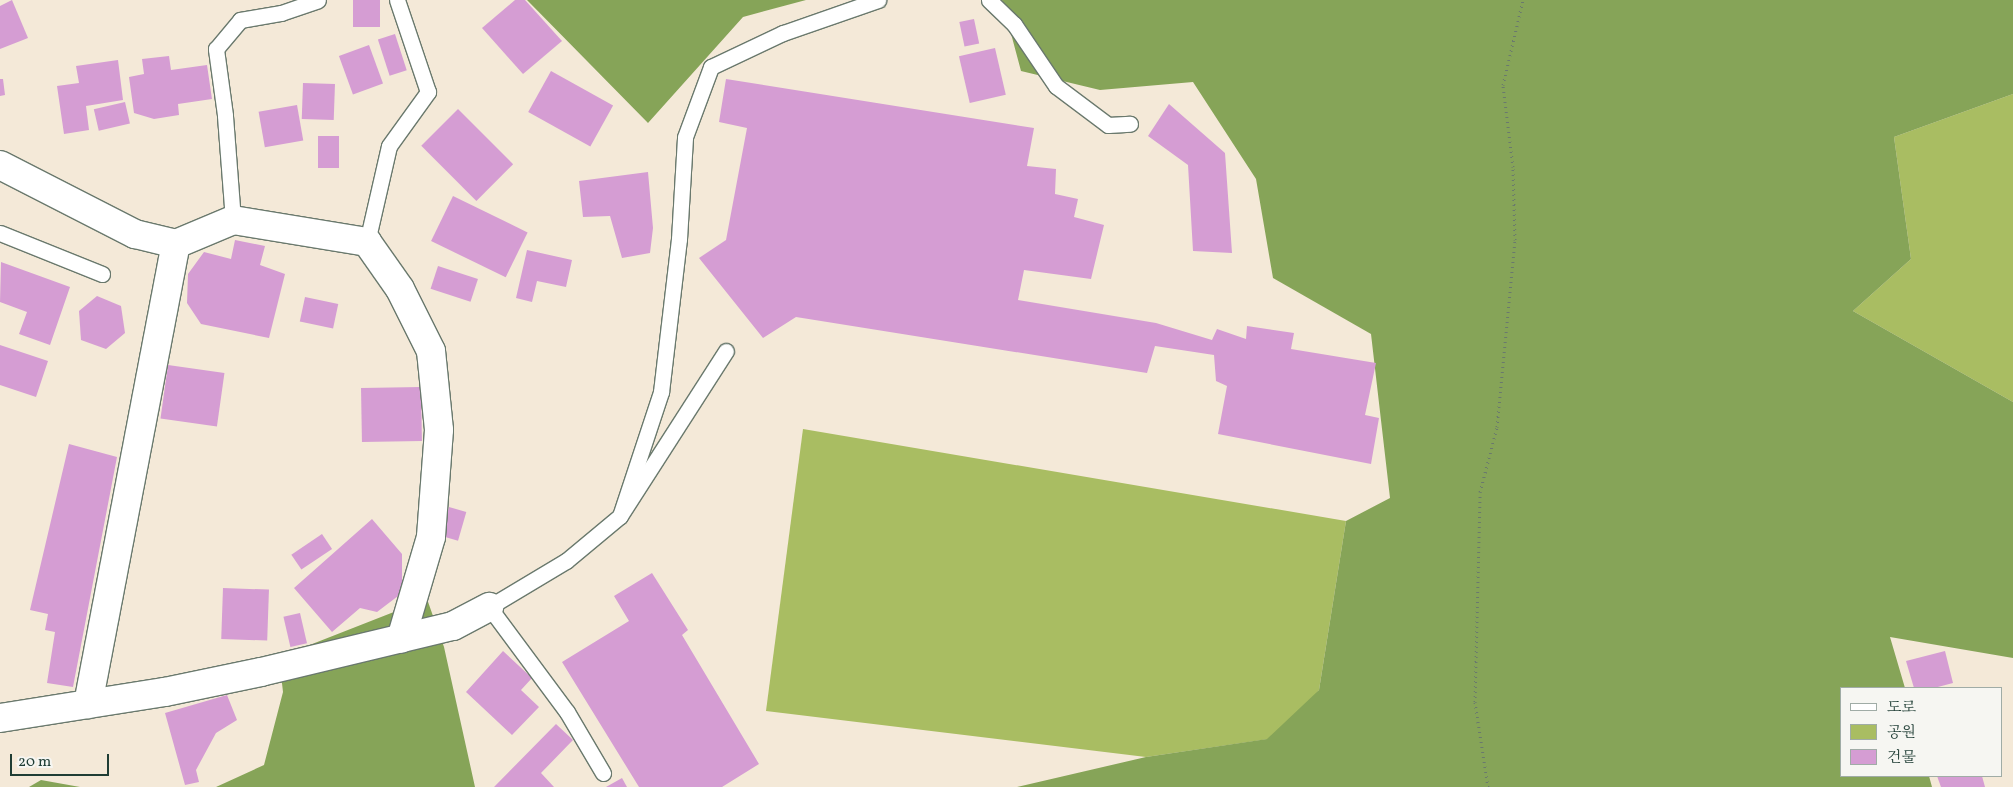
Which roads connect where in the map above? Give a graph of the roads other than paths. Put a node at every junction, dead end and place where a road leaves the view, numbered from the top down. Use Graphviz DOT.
graph roads {
  1 [pos="318,0"];
  2 [pos="397,0"];
  3 [pos="878,0"];
  4 [pos="989,0"];
  5 [pos="1130,124"];
  6 [pos="0,165"];
  7 [pos="232,220"];
  8 [pos="0,233"];
  9 [pos="367,242"];
  10 [pos="176,244"];
  11 [pos="102,274"];
  12 [pos="726,350"];
  13 [pos="620,516"];
  14 [pos="489,607"];
  15 [pos="401,639"];
  16 [pos="88,704"];
  17 [pos="0,718"];
  18 [pos="603,773"];
  1 -- 7 [label="lane"];
  2 -- 9 [label="lane"];
  3 -- 13 [label="lane"];
  4 -- 5 [label="lane"];
  6 -- 10 [label="street"];
  7 -- 9 [label="street"];
  7 -- 10 [label="street"];
  8 -- 11 [label="lane"];
  9 -- 15 [label="street"];
  10 -- 16 [label="street"];
  12 -- 13 [label="lane"];
  13 -- 14 [label="lane"];
  14 -- 15 [label="street"];
  14 -- 18 [label="lane"];
  15 -- 16 [label="street"];
  16 -- 17 [label="street"];
}
